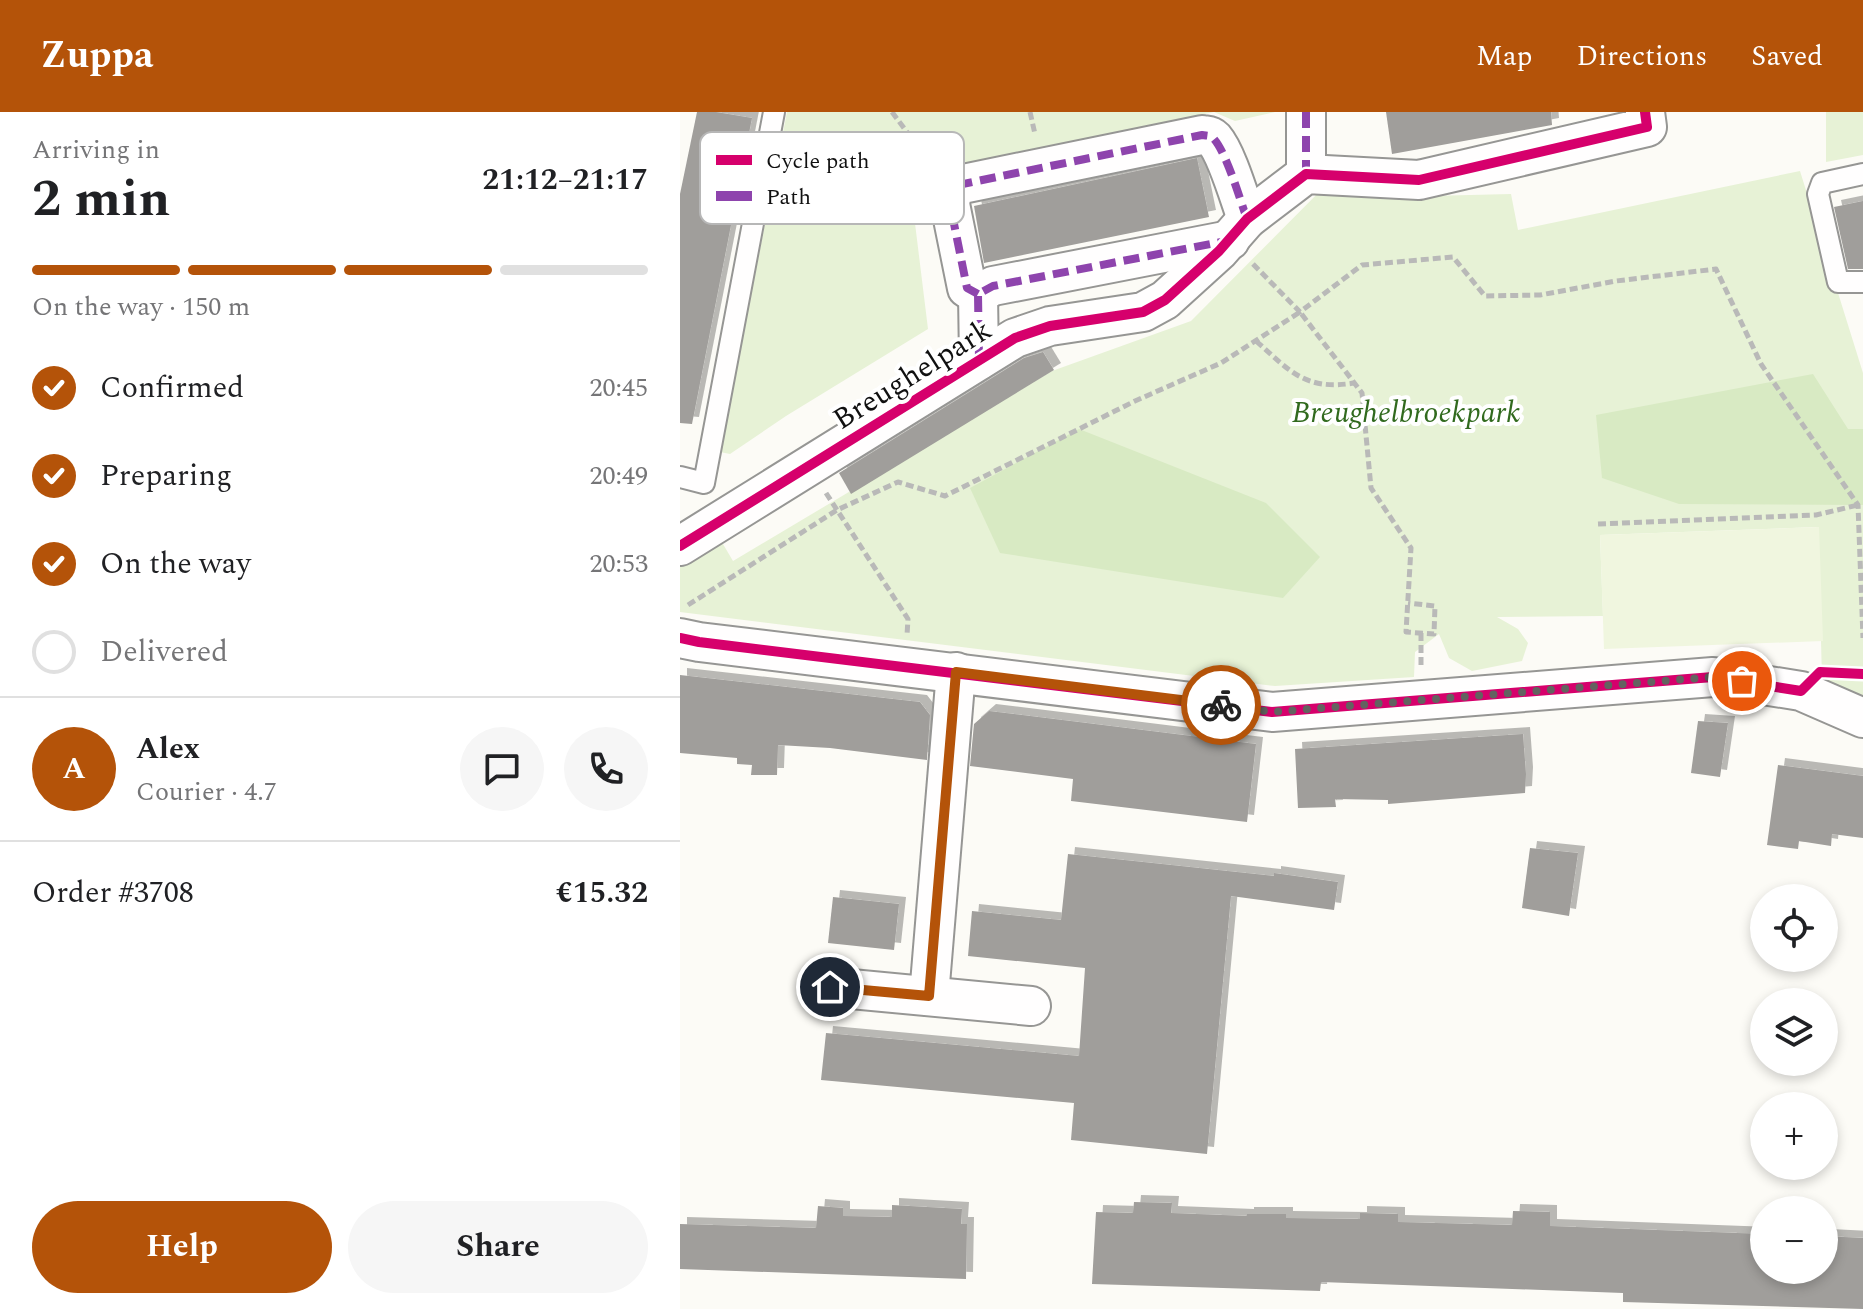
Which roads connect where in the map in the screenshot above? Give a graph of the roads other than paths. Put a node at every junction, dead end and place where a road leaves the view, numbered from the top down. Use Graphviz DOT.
graph roads {
  1 [pos="774,112"];
  2 [pos="1306,112"];
  3 [pos="1645,112"];
  4 [pos="770,132"];
  5 [pos="1306,174"];
  6 [pos="1863,174"];
  7 [pos="964,184"];
  8 [pos="753,224"];
  9 [pos="954,224"];
  10 [pos="1238,230"];
  11 [pos="1863,282"];
  12 [pos="978,294"];
  13 [pos="979,360"];
  14 [pos="680,477"];
  15 [pos="680,546"];
  16 [pos="680,638"];
  17 [pos="956,672"];
  18 [pos="1863,718"];
  19 [pos="830,987"];
  20 [pos="929,996"];
  21 [pos="1031,1006"];
  1 -- 4 [label="lane"];
  2 -- 5 [label="street"];
  3 -- 5 [label="street"];
  5 -- 10 [label="street, Breughelpark"];
  6 -- 11 [label="lane"];
  7 -- 10 [label="street, Breughelpark"];
  8 -- 14 [label="lane"];
  9 -- 12 [label="street, Breughelpark"];
  10 -- 12 [label="street, Breughelpark"];
  10 -- 13 [label="street, Breughelpark"];
  12 -- 13 [label="street, Breughelpark"];
  13 -- 15 [label="street, Breughelpark"];
  16 -- 17 [label="street"];
  17 -- 18 [label="street"];
  17 -- 20 [label="street"];
  19 -- 20 [label="street"];
  20 -- 21 [label="street"];
}
